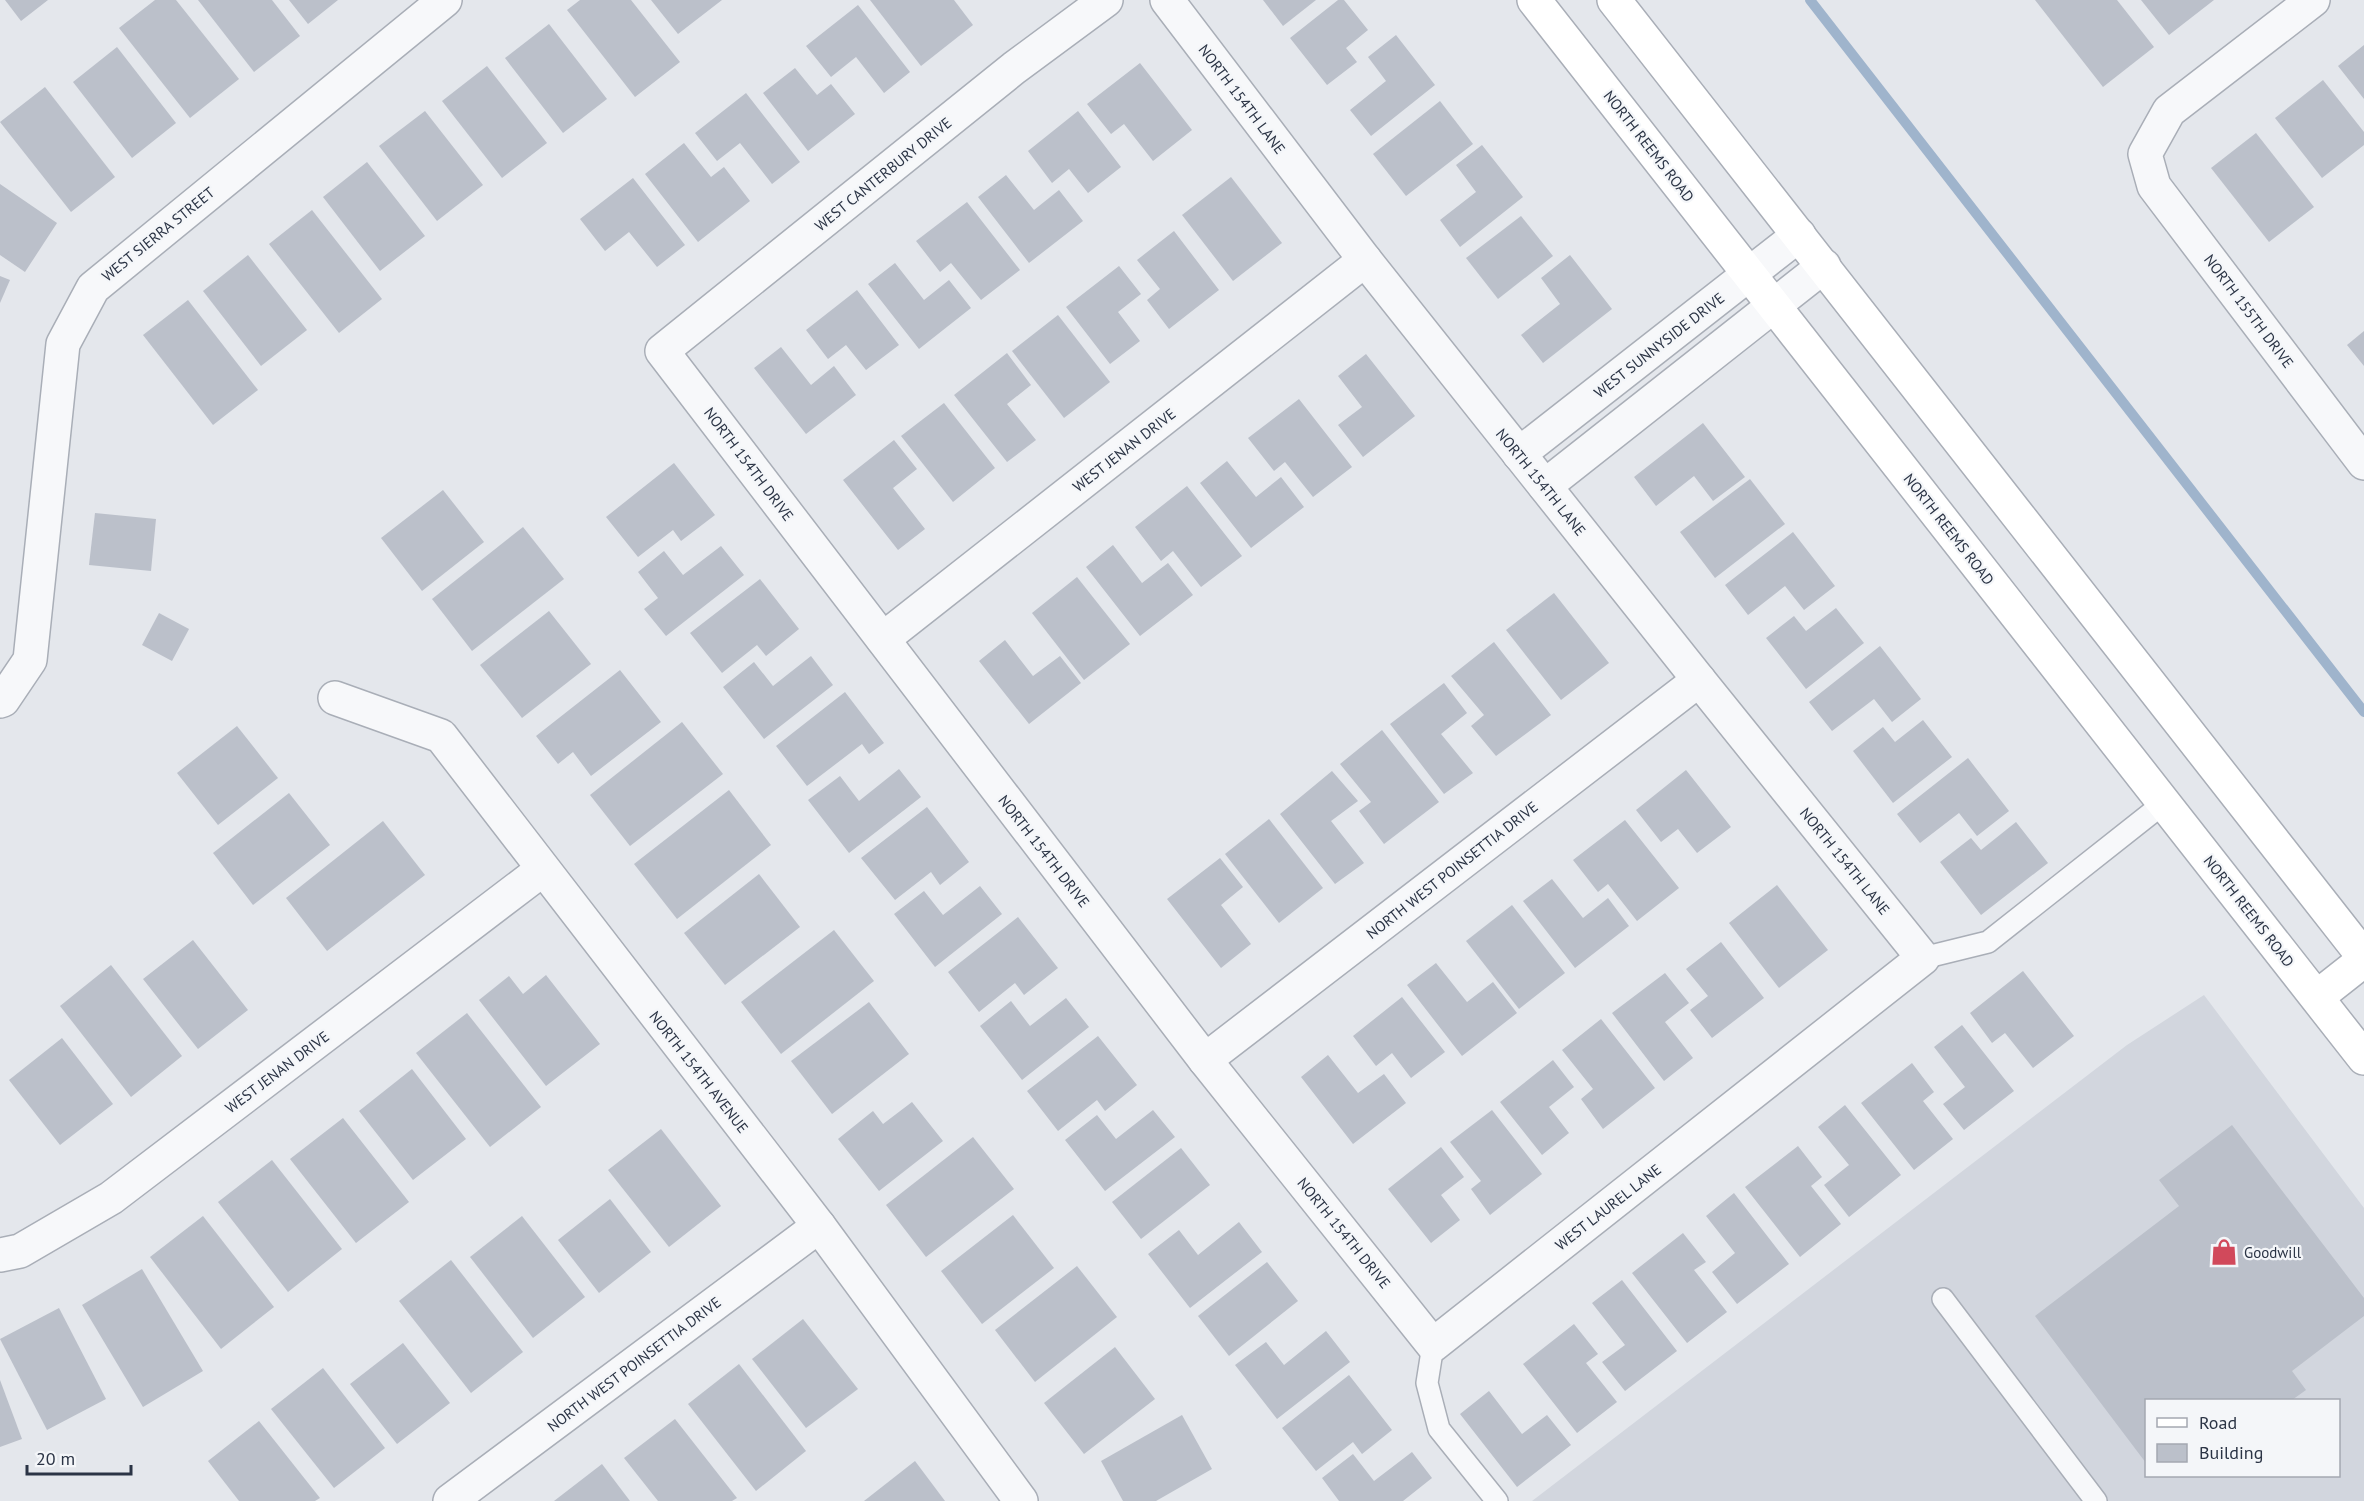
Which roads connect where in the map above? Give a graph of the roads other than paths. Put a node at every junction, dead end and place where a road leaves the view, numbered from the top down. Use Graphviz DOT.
graph roads {
  1 [pos="445,0"];
  2 [pos="1106,0"];
  3 [pos="1167,0"];
  4 [pos="1534,0"];
  5 [pos="1614,0"];
  6 [pos="2313,0"];
  7 [pos="1800,235"];
  8 [pos="1365,260"];
  9 [pos="1824,266"];
  10 [pos="1749,274"];
  11 [pos="1775,306"];
  12 [pos="662,351"];
  13 [pos="1519,454"];
  14 [pos="2364,463"];
  15 [pos="1545,486"];
  16 [pos="883,639"];
  17 [pos="1699,680"];
  18 [pos="335,698"];
  19 [pos="2,700"];
  20 [pos="2164,803"];
  21 [pos="542,870"];
  22 [pos="1923,958"];
  23 [pos="2364,958"];
  24 [pos="2317,997"];
  25 [pos="2364,1058"];
  26 [pos="1205,1060"];
  27 [pos="819,1226"];
  28 [pos="0,1255"];
  29 [pos="1942,1299"];
  30 [pos="1433,1345"];
  31 [pos="450,1501"];
  32 [pos="1021,1501"];
  33 [pos="1497,1501"];
  34 [pos="2096,1501"];
  1 -- 19 [label="street, WEST SIERRA STREET"];
  2 -- 12 [label="street, WEST CANTERBURY DRIVE"];
  3 -- 8 [label="street, NORTH 154TH LANE"];
  4 -- 10 [label="main road, NORTH REEMS ROAD"];
  5 -- 7 [label="main road"];
  6 -- 14 [label="street, NORTH 155TH DRIVE"];
  7 -- 9 [label="main road"];
  7 -- 10 [label="street, WEST SUNNYSIDE DRIVE"];
  8 -- 13 [label="street, NORTH 154TH LANE"];
  8 -- 16 [label="street, WEST JENAN DRIVE"];
  9 -- 11 [label="street"];
  9 -- 23 [label="main road"];
  10 -- 11 [label="main road, NORTH REEMS ROAD"];
  10 -- 13 [label="street, WEST SUNNYSIDE DRIVE"];
  11 -- 15 [label="street"];
  11 -- 20 [label="main road, NORTH REEMS ROAD"];
  12 -- 16 [label="street, NORTH 154TH DRIVE"];
  13 -- 15 [label="street, NORTH 154TH LANE"];
  15 -- 17 [label="street, NORTH 154TH LANE"];
  16 -- 26 [label="street, NORTH 154TH DRIVE"];
  17 -- 22 [label="street, NORTH 154TH LANE"];
  17 -- 26 [label="street, NORTH WEST POINSETTIA DRIVE"];
  18 -- 21 [label="street, NORTH 154TH AVENUE"];
  20 -- 22 [label="lane"];
  20 -- 24 [label="main road, NORTH REEMS ROAD"];
  21 -- 27 [label="street, NORTH 154TH AVENUE"];
  21 -- 28 [label="street, WEST JENAN DRIVE"];
  22 -- 30 [label="street, WEST LAUREL LANE"];
  23 -- 24 [label="main road"];
  24 -- 25 [label="main road, NORTH REEMS ROAD"];
  26 -- 30 [label="street, NORTH 154TH DRIVE"];
  27 -- 31 [label="street, NORTH WEST POINSETTIA DRIVE"];
  27 -- 32 [label="street, NORTH 154TH AVENUE"];
  29 -- 34 [label="lane"];
  30 -- 33 [label="lane"];
}
